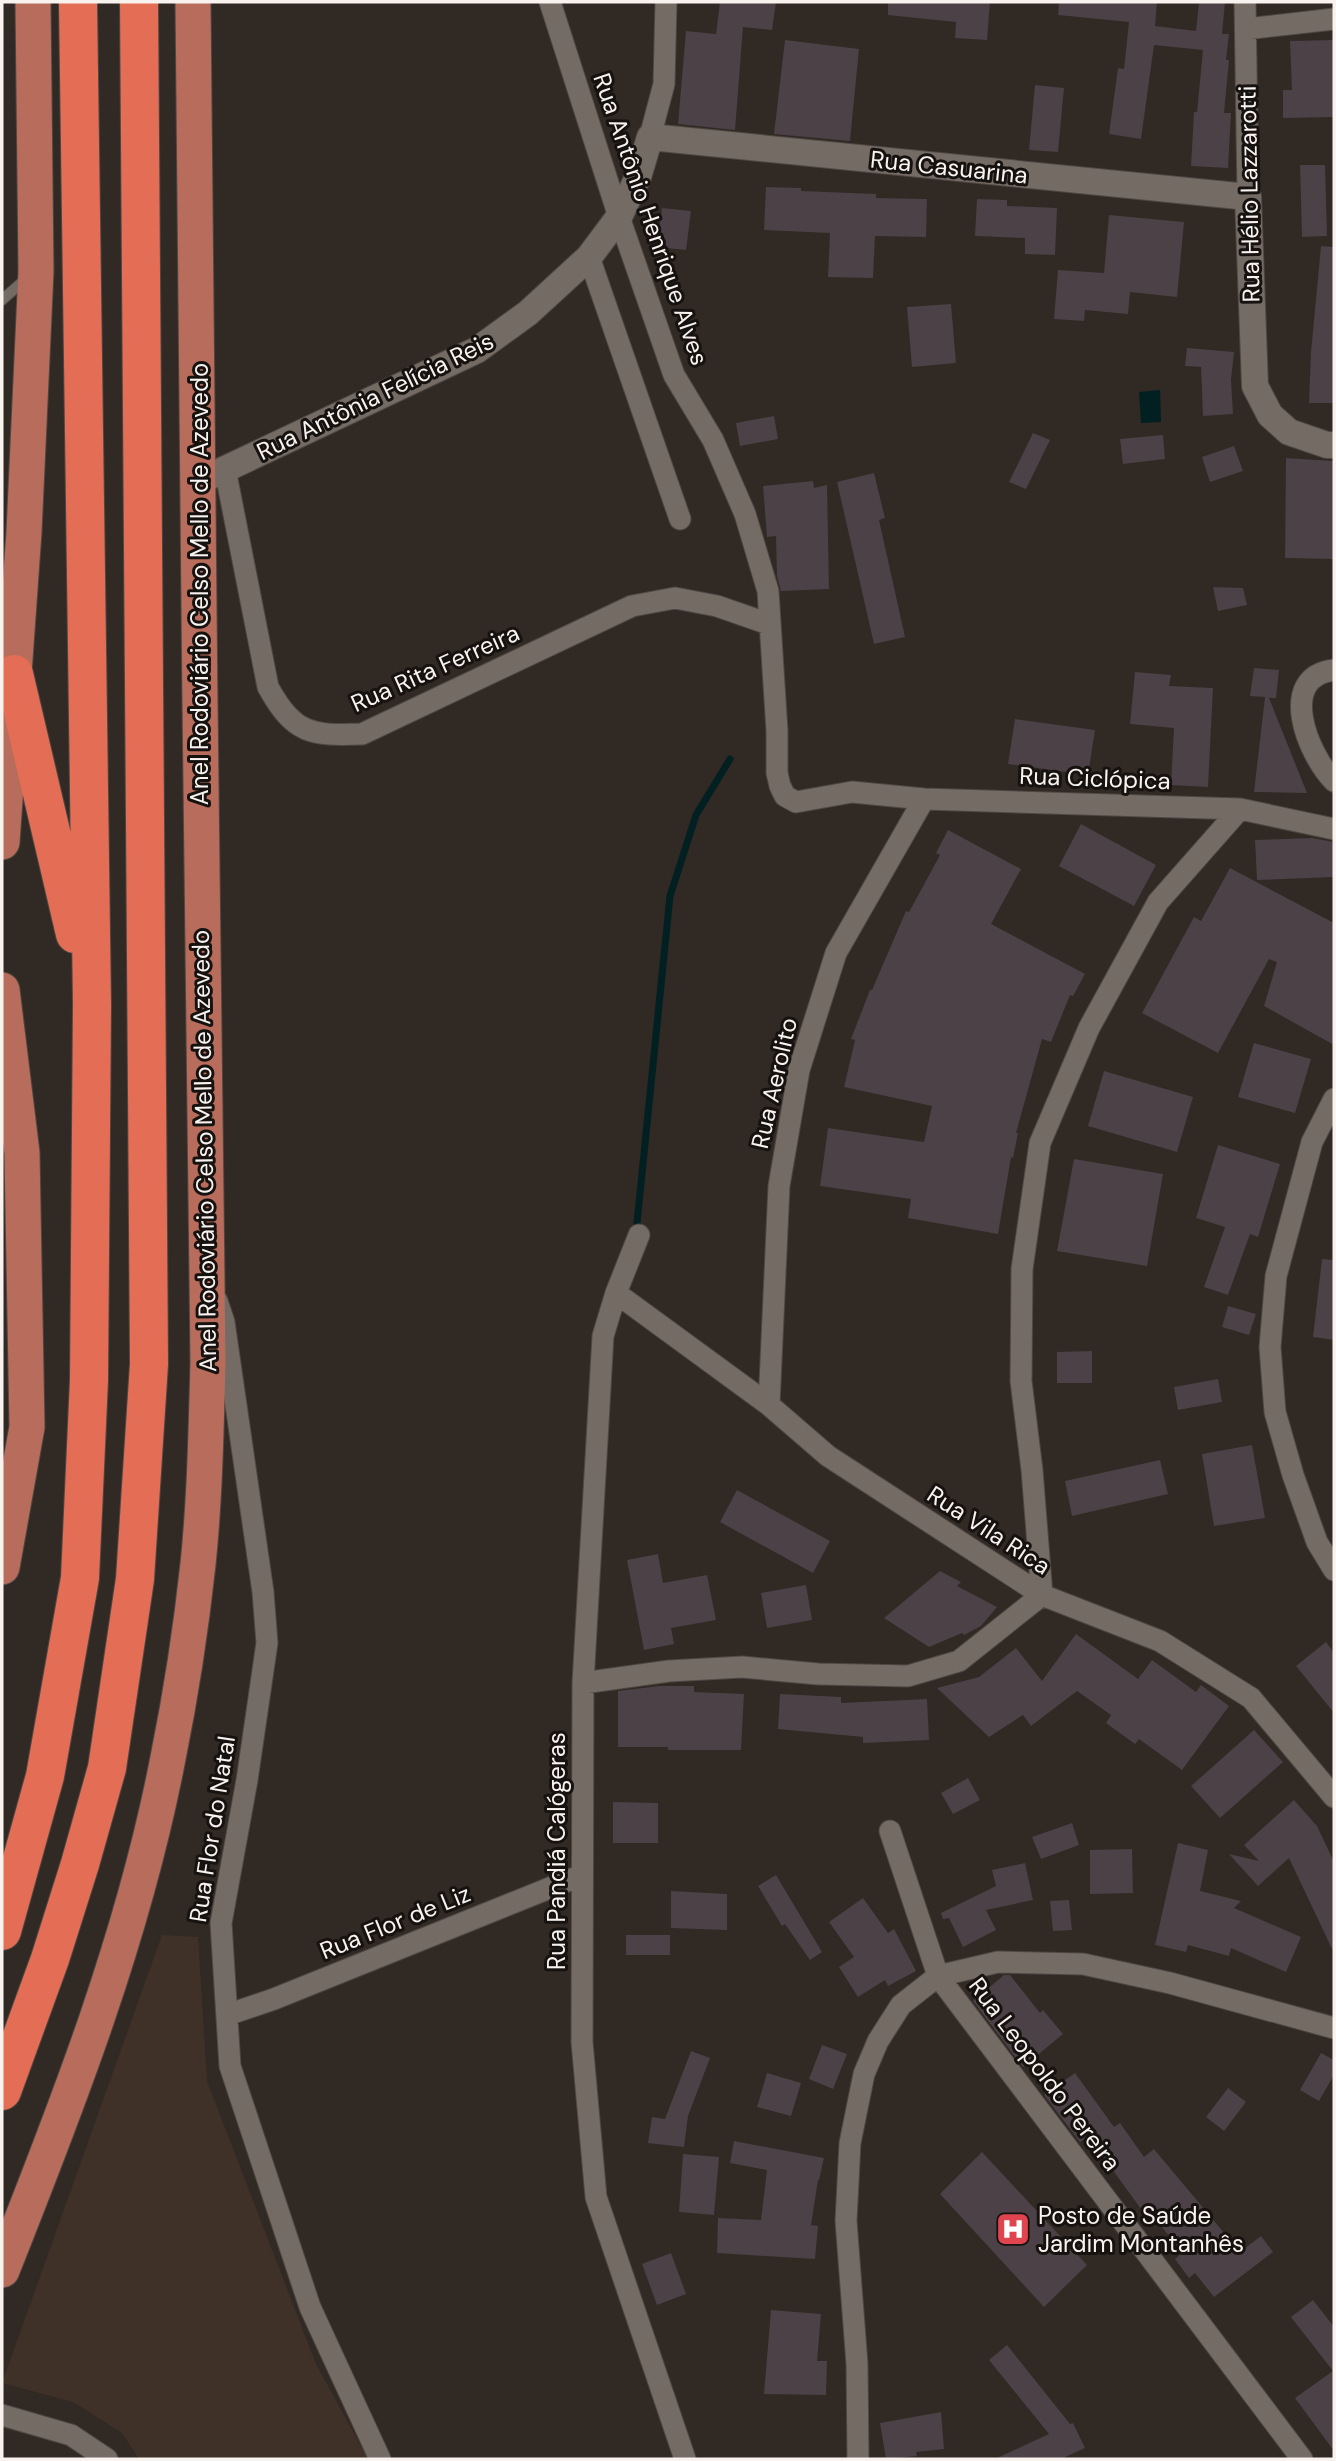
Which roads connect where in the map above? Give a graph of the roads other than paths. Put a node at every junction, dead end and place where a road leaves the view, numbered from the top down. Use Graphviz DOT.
graph roads {
  1 [pos="33,2"];
  2 [pos="78,2"];
  3 [pos="139,2"];
  4 [pos="194,2"];
  5 [pos="550,2"];
  6 [pos="666,2"];
  7 [pos="1245,2"];
  8 [pos="1334,19"];
  9 [pos="1246,29"];
  10 [pos="650,137"];
  11 [pos="1248,197"];
  12 [pos="619,217"];
  13 [pos="589,257"];
  14 [pos="36,271"];
  15 [pos="2,300"];
  16 [pos="1334,445"];
  17 [pos="212,475"];
  18 [pos="680,519"];
  19 [pos="13,582"];
  20 [pos="769,624"];
  21 [pos="1334,670"];
  22 [pos="13,674"];
  23 [pos="1334,780"];
  24 [pos="852,792"];
  25 [pos="923,799"];
  26 [pos="1240,809"];
  27 [pos="1334,829"];
  28 [pos="2,842"];
  29 [pos="2,990"];
  30 [pos="92,1004"];
  31 [pos="1334,1099"];
  32 [pos="639,1235"];
  33 [pos="206,1270"];
  34 [pos="616,1293"];
  35 [pos="769,1405"];
  36 [pos="2,1567"];
  37 [pos="1334,1570"];
  38 [pos="1042,1595"];
  39 [pos="583,1683"];
  40 [pos="1334,1797"];
  41 [pos="890,1831"];
  42 [pos="582,1875"];
  43 [pos="2,1931"];
  44 [pos="938,1976"];
  45 [pos="227,2015"];
  46 [pos="1334,2028"];
  47 [pos="2,2091"];
  48 [pos="2,2270"];
  49 [pos="2,2414"];
  50 [pos="107,2459"];
  51 [pos="380,2459"];
  52 [pos="685,2459"];
  53 [pos="858,2459"];
  54 [pos="1302,2459"];
  1 -- 14 [label="main road"];
  2 -- 30 [label="highway"];
  3 -- 47 [label="highway"];
  4 -- 17 [label="main road, Anel Rodoviário Celso Mello de Azevedo"];
  5 -- 12 [label="street, Rua Antônio Henrique Alves"];
  6 -- 10 [label="street, Rua Antônia Felícia Reis"];
  7 -- 9 [label="street, Rua Hélio Lazzarotti"];
  8 -- 9 [label="street"];
  9 -- 11 [label="street, Rua Hélio Lazzarotti"];
  10 -- 11 [label="street, Rua Casuarina"];
  10 -- 12 [label="street, Rua Antônia Felícia Reis"];
  11 -- 16 [label="street, Rua Hélio Lazzarotti"];
  12 -- 13 [label="street, Rua Antônia Felícia Reis"];
  12 -- 20 [label="street, Rua Antônio Henrique Alves"];
  13 -- 17 [label="street, Rua Antônia Felícia Reis"];
  13 -- 18 [label="street"];
  14 -- 15 [label="lane"];
  14 -- 19 [label="main road"];
  17 -- 20 [label="street, Rua Rita Ferreira"];
  17 -- 33 [label="main road, Anel Rodoviário Celso Mello de Azevedo"];
  19 -- 22 [label="main road"];
  20 -- 24 [label="street, Rua Antônio Henrique Alves"];
  21 -- 23 [label="street"];
  22 -- 28 [label="main road"];
  22 -- 30 [label="highway"];
  24 -- 25 [label="street, Rua Ciclópica"];
  25 -- 26 [label="street, Rua Ciclópica"];
  25 -- 35 [label="street, Rua Aerolito"];
  26 -- 27 [label="street, Rua Ciclópica"];
  26 -- 38 [label="street"];
  29 -- 36 [label="main road"];
  30 -- 43 [label="highway"];
  31 -- 37 [label="street"];
  32 -- 34 [label="street, Rua Pandiá Calógeras"];
  33 -- 45 [label="street, Rua Flor do Natal"];
  33 -- 48 [label="main road, Anel Rodoviário Celso Mello de Azevedo"];
  34 -- 35 [label="street, Rua Vila Rica"];
  34 -- 39 [label="street, Rua Pandiá Calógeras"];
  35 -- 38 [label="street, Rua Vila Rica"];
  38 -- 39 [label="street"];
  38 -- 40 [label="street, Rua Vila Rica"];
  39 -- 42 [label="street, Rua Pandiá Calógeras"];
  41 -- 44 [label="street, Rua Leopoldo Pereira"];
  42 -- 45 [label="street, Rua Flor de Liz"];
  42 -- 52 [label="street, Rua Pandiá Calógeras"];
  44 -- 46 [label="street"];
  44 -- 53 [label="street"];
  44 -- 54 [label="street, Rua Leopoldo Pereira"];
  45 -- 51 [label="street, Rua Flor do Natal"];
  49 -- 50 [label="street"];
}
